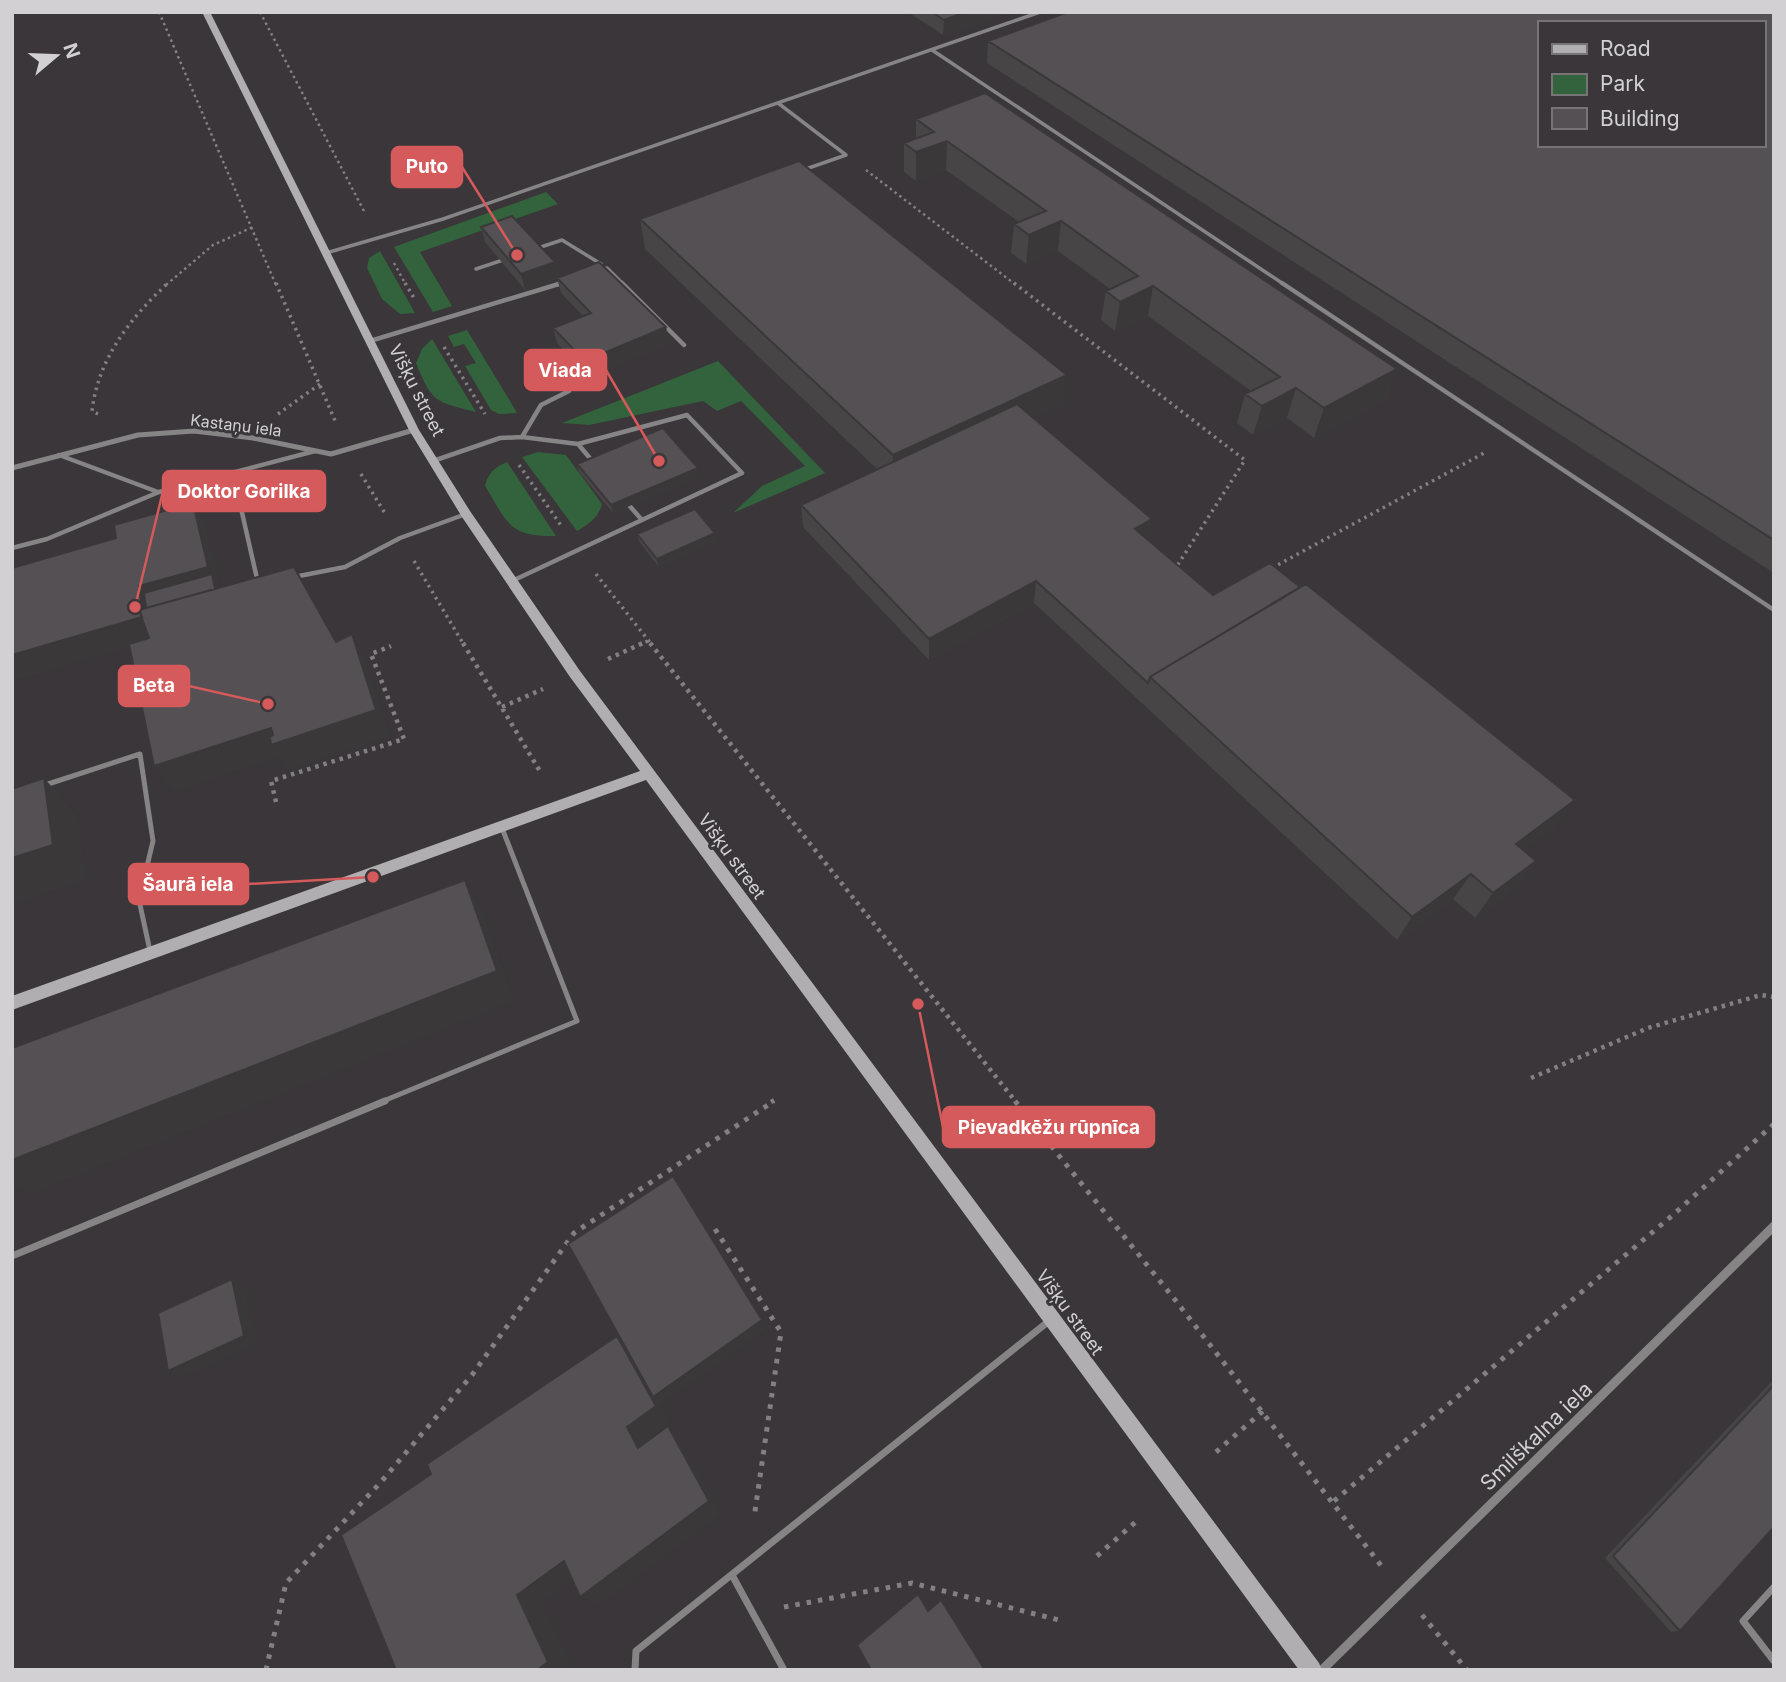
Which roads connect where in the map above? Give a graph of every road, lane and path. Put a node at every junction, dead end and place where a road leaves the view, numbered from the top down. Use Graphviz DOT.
graph roads {
  1 [pos="159,12"];
  2 [pos="206,12"];
  3 [pos="260,12"];
  4 [pos="1040,12"];
  5 [pos="932,50"];
  6 [pos="778,103"];
  7 [pos="846,155"];
  8 [pos="796,172"];
  9 [pos="253,227"];
  10 [pos="379,239"];
  11 [pos="533,250"];
  12 [pos="326,253"];
  13 [pos="511,257"];
  14 [pos="607,268"];
  15 [pos="476,269"];
  16 [pos="594,272"];
  17 [pos="568,281"];
  18 [pos="431,325"];
  19 [pos="370,341"];
  20 [pos="684,345"];
  21 [pos="320,384"];
  22 [pos="569,390"];
  23 [pos="414,430"];
  24 [pos="132,436"];
  25 [pos="1513,436"];
  26 [pos="245,437"];
  27 [pos="522,437"];
  28 [pos="500,438"];
  29 [pos="578,444"];
  30 [pos="346,449"];
  31 [pos="317,451"];
  32 [pos="59,455"];
  33 [pos="433,461"];
  34 [pos="12,468"];
  35 [pos="602,472"];
  36 [pos="233,473"];
  37 [pos="159,492"];
  38 [pos="626,501"];
  39 [pos="466,514"];
  40 [pos="642,520"];
  41 [pos="400,538"];
  42 [pos="12,548"];
  43 [pos="578,551"];
  44 [pos="1264,573"];
  45 [pos="1187,574"];
  46 [pos="283,579"];
  47 [pos="512,581"];
  48 [pos="271,582"];
  49 [pos="1774,610"];
  50 [pos="648,641"];
  51 [pos="391,646"];
  52 [pos="608,659"];
  53 [pos="543,689"];
  54 [pos="502,707"];
  55 [pos="541,773"];
  56 [pos="648,774"];
  57 [pos="38,787"];
  58 [pos="276,802"];
  59 [pos="502,827"];
  60 [pos="151,953"];
  61 [pos="1774,997"];
  62 [pos="12,1003"];
  63 [pos="1531,1078"];
  64 [pos="778,1098"];
  65 [pos="1774,1124"];
  66 [pos="1774,1226"];
  67 [pos="715,1229"];
  68 [pos="12,1256"];
  69 [pos="1051,1319"];
  70 [pos="1263,1411"];
  71 [pos="1216,1452"];
  72 [pos="1334,1502"];
  73 [pos="1139,1519"];
  74 [pos="1351,1530"];
  75 [pos="1097,1556"];
  76 [pos="748,1562"];
  77 [pos="732,1575"];
  78 [pos="1774,1587"];
  79 [pos="752,1612"];
  80 [pos="1063,1621"];
  81 [pos="1774,1661"];
  82 [pos="265,1670"];
  83 [pos="635,1670"];
  84 [pos="784,1670"];
  85 [pos="1312,1670"];
  86 [pos="1322,1670"];
  1 -- 9 [label="path"];
  2 -- 12 [label="street, Višķu street"];
  3 -- 10 [label="path"];
  4 -- 5 [label="lane"];
  5 -- 6 [label="lane"];
  5 -- 25 [label="lane"];
  6 -- 7 [label="lane"];
  6 -- 10 [label="lane"];
  7 -- 8 [label="lane"];
  7 -- 45 [label="path"];
  9 -- 21 [label="path"];
  9 -- 24 [label="path"];
  10 -- 12 [label="lane"];
  10 -- 18 [label="path"];
  11 -- 14 [label="lane"];
  12 -- 19 [label="street, Višķu street"];
  13 -- 15 [label="lane"];
  14 -- 16 [label="lane"];
  14 -- 20 [label="lane"];
  17 -- 18 [label="lane"];
  18 -- 19 [label="lane"];
  18 -- 28 [label="path"];
  19 -- 23 [label="street, Višķu street"];
  21 -- 26 [label="path"];
  21 -- 30 [label="path"];
  22 -- 27 [label="lane"];
  23 -- 30 [label="street, Kastaņu iela"];
  23 -- 33 [label="street, Višķu street"];
  24 -- 26 [label="street, Kastaņu iela"];
  24 -- 32 [label="street, Kastaņu iela"];
  25 -- 44 [label="path"];
  25 -- 49 [label="lane"];
  26 -- 31 [label="street, Kastaņu iela"];
  27 -- 28 [label="lane"];
  27 -- 29 [label="lane"];
  28 -- 33 [label="lane"];
  28 -- 43 [label="path"];
  29 -- 35 [label="lane"];
  29 -- 40 [label="lane"];
  30 -- 31 [label="street, Kastaņu iela"];
  30 -- 41 [label="path"];
  31 -- 36 [label="lane"];
  32 -- 34 [label="street, Kastaņu iela"];
  32 -- 37 [label="lane"];
  33 -- 39 [label="street, Višķu street"];
  36 -- 37 [label="lane"];
  36 -- 48 [label="lane"];
  37 -- 42 [label="lane"];
  38 -- 40 [label="lane"];
  39 -- 41 [label="lane"];
  39 -- 47 [label="street, Višķu street"];
  40 -- 43 [label="lane"];
  41 -- 46 [label="lane"];
  41 -- 54 [label="path"];
  43 -- 47 [label="lane"];
  43 -- 50 [label="path"];
  47 -- 56 [label="street, Višķu street"];
  50 -- 52 [label="path"];
  50 -- 70 [label="path"];
  51 -- 58 [label="path"];
  53 -- 54 [label="path"];
  54 -- 55 [label="path"];
  56 -- 59 [label="street"];
  56 -- 69 [label="street, Višķu street"];
  57 -- 60 [label="lane"];
  59 -- 60 [label="street"];
  59 -- 68 [label="lane"];
  60 -- 62 [label="street"];
  61 -- 63 [label="path"];
  64 -- 82 [label="path"];
  65 -- 72 [label="path"];
  66 -- 86 [label="street, Smilškalna iela"];
  67 -- 76 [label="path"];
  69 -- 76 [label="lane"];
  69 -- 85 [label="street, Višķu street"];
  70 -- 71 [label="path"];
  70 -- 72 [label="path"];
  72 -- 74 [label="path"];
  73 -- 75 [label="path"];
  76 -- 77 [label="lane"];
  77 -- 79 [label="lane"];
  77 -- 83 [label="lane"];
  78 -- 81 [label="lane"];
  79 -- 80 [label="path"];
  79 -- 84 [label="lane"];
}
